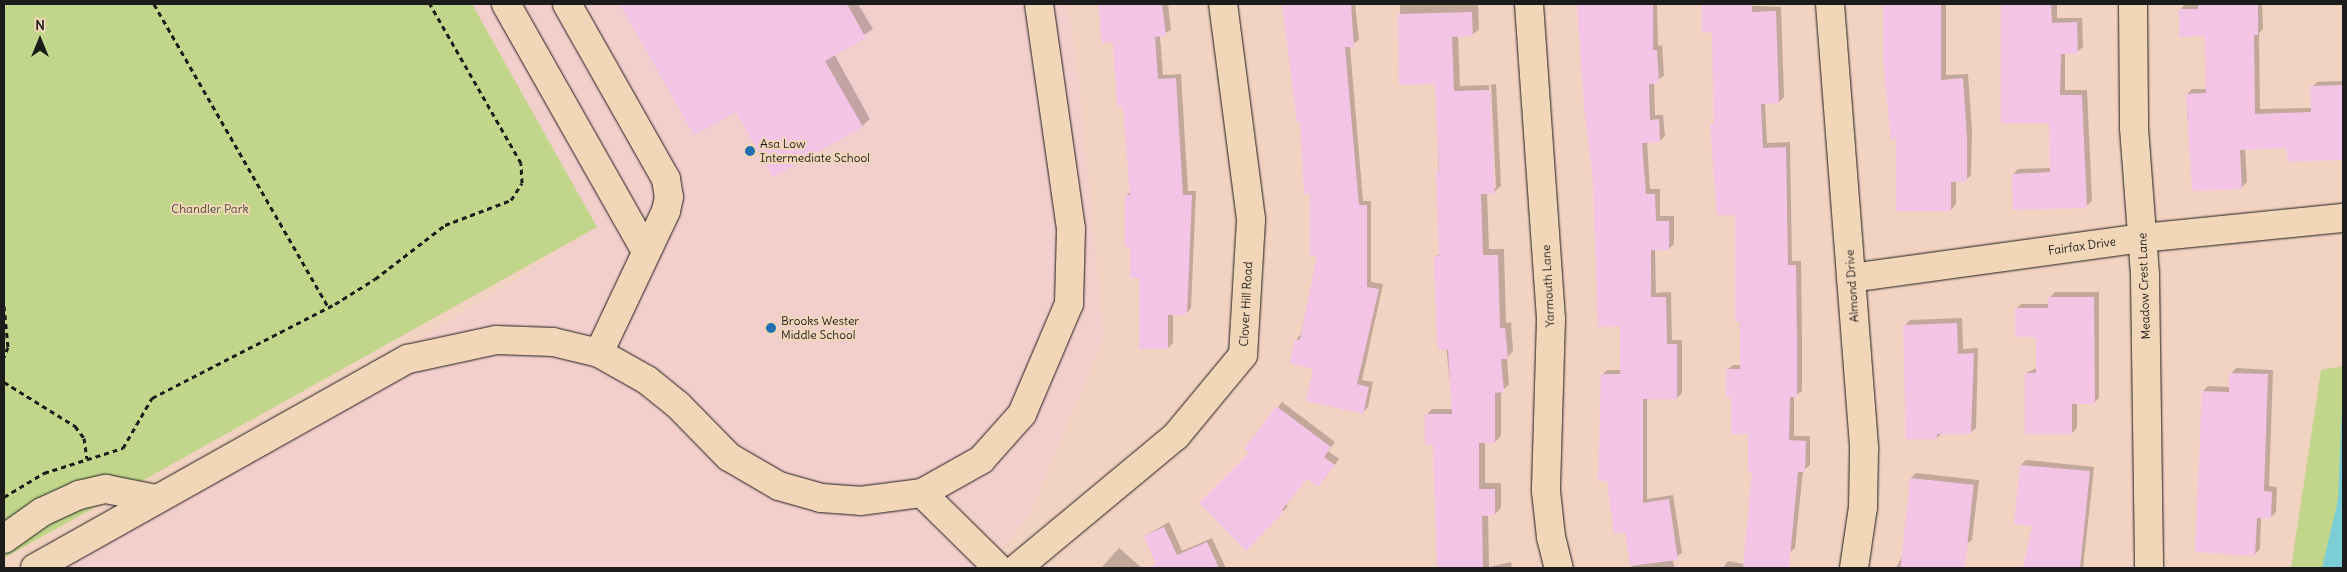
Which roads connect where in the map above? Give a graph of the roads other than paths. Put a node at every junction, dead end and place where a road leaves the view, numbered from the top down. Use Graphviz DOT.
graph roads {
  1 [pos="506,4"];
  2 [pos="567,4"];
  3 [pos="1039,4"];
  4 [pos="1223,4"];
  5 [pos="1529,4"];
  6 [pos="1830,4"];
  7 [pos="2133,4"];
  8 [pos="2343,218"];
  9 [pos="2142,238"];
  10 [pos="646,251"];
  11 [pos="1852,278"];
  12 [pos="599,353"];
  13 [pos="922,493"];
  14 [pos="156,500"];
  15 [pos="4,539"];
  16 [pos="35,568"];
  17 [pos="998,568"];
  18 [pos="1017,568"];
  19 [pos="1559,568"];
  20 [pos="1854,568"];
  21 [pos="2149,568"];
  1 -- 10 [label="street"];
  2 -- 10 [label="street"];
  3 -- 13 [label="street"];
  4 -- 18 [label="street, Clover Hill Road"];
  5 -- 19 [label="street, Yarmouth Lane"];
  6 -- 11 [label="street, Almond Drive"];
  7 -- 9 [label="street, Meadow Crest Lane"];
  8 -- 9 [label="street, Fairfax Drive"];
  9 -- 11 [label="street, Fairfax Drive"];
  9 -- 21 [label="street, Meadow Crest Lane"];
  10 -- 12 [label="street"];
  11 -- 20 [label="street, Almond Drive"];
  12 -- 13 [label="street"];
  12 -- 14 [label="street"];
  13 -- 17 [label="street"];
  14 -- 15 [label="street"];
  14 -- 16 [label="street"];
}
